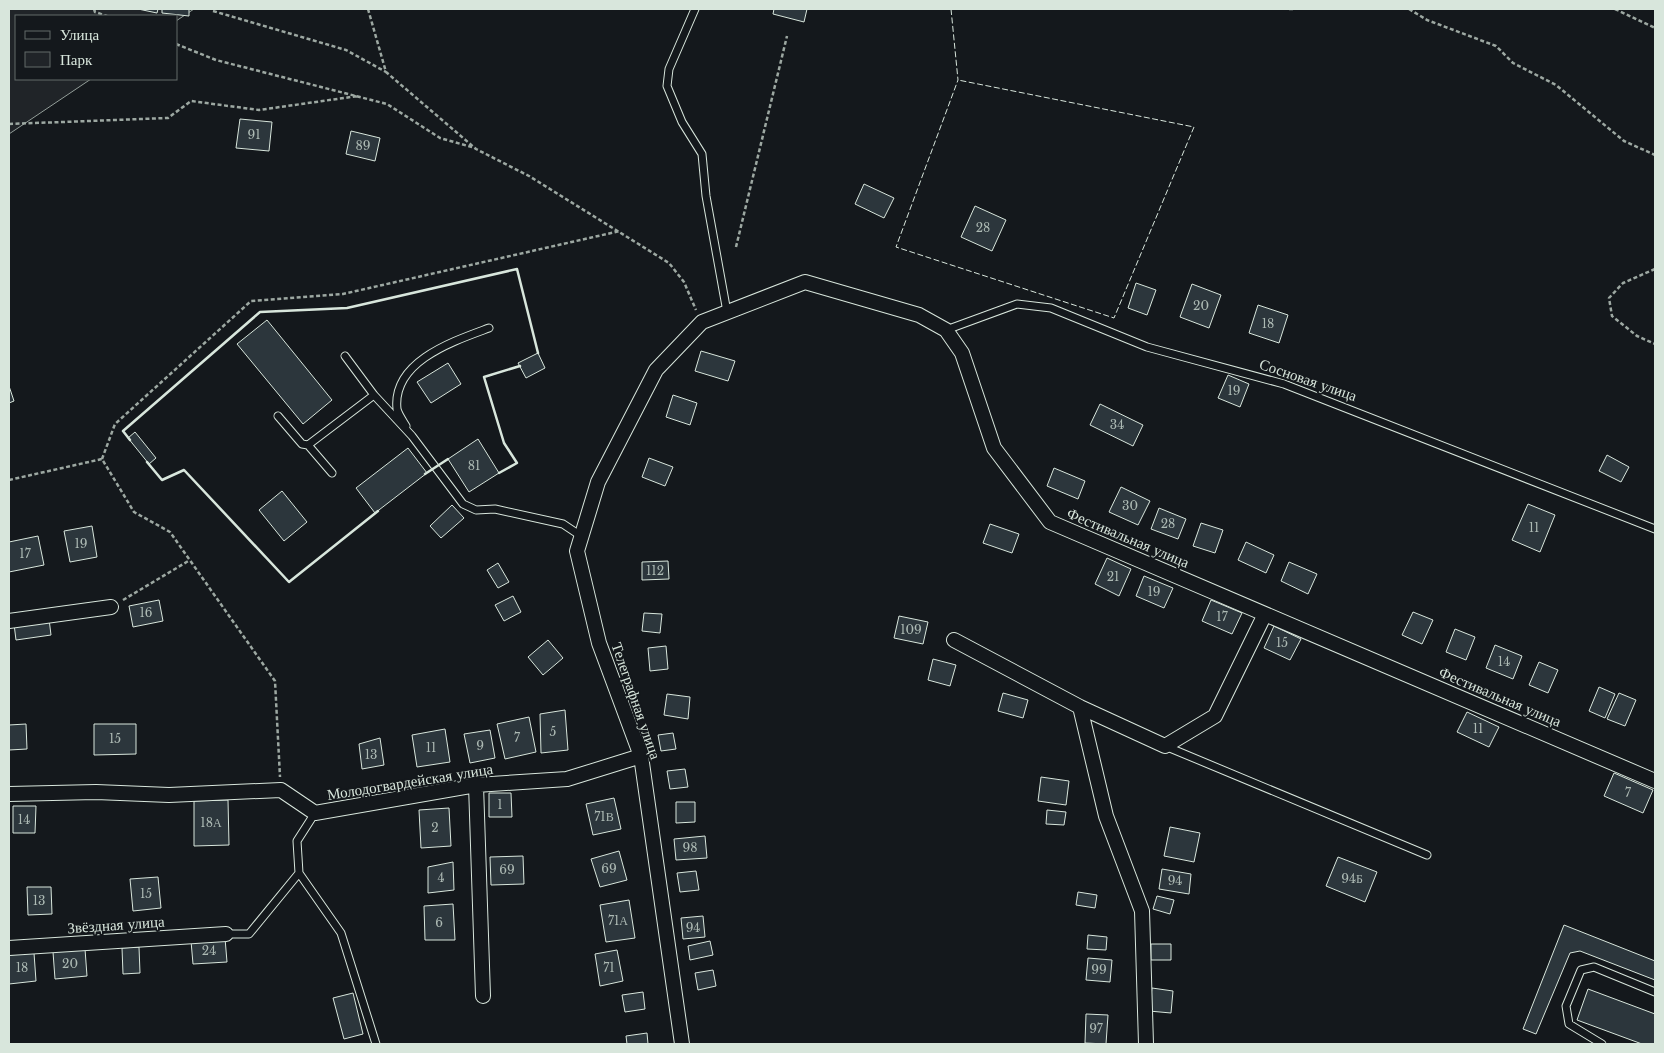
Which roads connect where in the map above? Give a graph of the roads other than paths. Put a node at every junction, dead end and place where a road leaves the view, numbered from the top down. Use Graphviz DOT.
graph roads {
  1 [pos="695,9"];
  2 [pos="727,312"];
  3 [pos="489,328"];
  4 [pos="946,330"];
  5 [pos="345,356"];
  6 [pos="374,395"];
  7 [pos="635,410"];
  8 [pos="278,416"];
  9 [pos="412,436"];
  10 [pos="308,446"];
  11 [pos="332,473"];
  12 [pos="1655,529"];
  13 [pos="581,536"];
  14 [pos="111,607"];
  15 [pos="1265,614"];
  16 [pos="9,621"];
  17 [pos="954,640"];
  18 [pos="1080,708"];
  19 [pos="1165,746"];
  20 [pos="641,756"];
  21 [pos="1655,781"];
  22 [pos="476,786"];
  23 [pos="9,794"];
  24 [pos="315,813"];
  25 [pos="1427,855"];
  26 [pos="298,873"];
  27 [pos="226,934"];
  28 [pos="9,948"];
  29 [pos="1655,992"];
  30 [pos="483,996"];
  31 [pos="376,1044"];
  32 [pos="682,1044"];
  33 [pos="1146,1044"];
  34 [pos="1602,1044"];
  1 -- 2 [label="lane"];
  2 -- 4 [label="street, Фестивальная улица"];
  2 -- 7 [label="street, Фестивальная улица"];
  3 -- 9 [label="lane"];
  4 -- 12 [label="lane, Сосновая улица"];
  4 -- 15 [label="street, Фестивальная улица"];
  5 -- 6 [label="lane"];
  6 -- 9 [label="lane"];
  6 -- 10 [label="lane"];
  7 -- 13 [label="street, Телеграфная улица"];
  8 -- 10 [label="lane"];
  9 -- 13 [label="lane"];
  10 -- 11 [label="lane"];
  13 -- 20 [label="street, Телеграфная улица"];
  14 -- 16 [label="street"];
  15 -- 19 [label="street"];
  15 -- 21 [label="street, Фестивальная улица"];
  17 -- 18 [label="street"];
  18 -- 19 [label="street"];
  18 -- 33 [label="street"];
  19 -- 25 [label="lane"];
  20 -- 22 [label="street, Молодогвардейская улица"];
  20 -- 32 [label="street, Телеграфная улица"];
  22 -- 24 [label="street, Молодогвардейская улица"];
  22 -- 30 [label="street"];
  23 -- 24 [label="street, Молодогвардейская улица"];
  24 -- 26 [label="lane"];
  26 -- 27 [label="lane"];
  26 -- 31 [label="lane"];
  27 -- 28 [label="street, Звёздная улица"];
  29 -- 34 [label="lane"];
}
